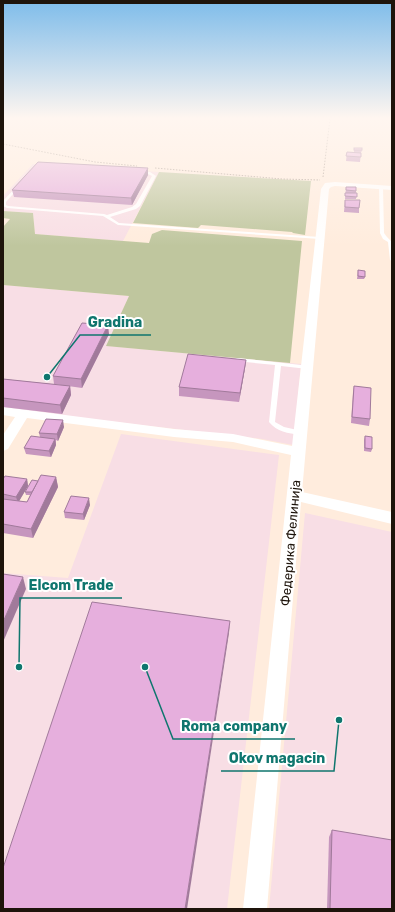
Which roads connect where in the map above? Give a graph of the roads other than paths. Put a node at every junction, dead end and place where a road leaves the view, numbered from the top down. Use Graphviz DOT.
graph roads {
  1 [pos="136,172"];
  2 [pos="23,180"];
  3 [pos="381,187"];
  4 [pos="392,188"];
  5 [pos="108,216"];
  6 [pos="320,238"];
  7 [pos="392,260"];
  8 [pos="233,360"];
  9 [pos="278,364"];
  10 [pos="308,367"];
  11 [pos="3,411"];
  12 [pos="24,413"];
  13 [pos="300,433"];
  14 [pos="3,446"];
  15 [pos="298,452"];
  16 [pos="294,495"];
  17 [pos="392,518"];
  18 [pos="255,909"];
  1 -- 5 [label="lane"];
  2 -- 5 [label="lane"];
  3 -- 4 [label="street"];
  3 -- 6 [label="street, Федерика Фелинија"];
  3 -- 7 [label="lane"];
  5 -- 6 [label="lane"];
  6 -- 10 [label="street, Федерика Фелинија"];
  8 -- 9 [label="lane"];
  9 -- 10 [label="lane"];
  9 -- 13 [label="lane"];
  10 -- 13 [label="street, Федерика Фелинија"];
  11 -- 12 [label="street"];
  12 -- 14 [label="street"];
  12 -- 15 [label="street"];
  13 -- 15 [label="street, Федерика Фелинија"];
  15 -- 16 [label="street, Федерика Фелинија"];
  16 -- 17 [label="street"];
  16 -- 18 [label="street, Федерика Фелинија"];
}
